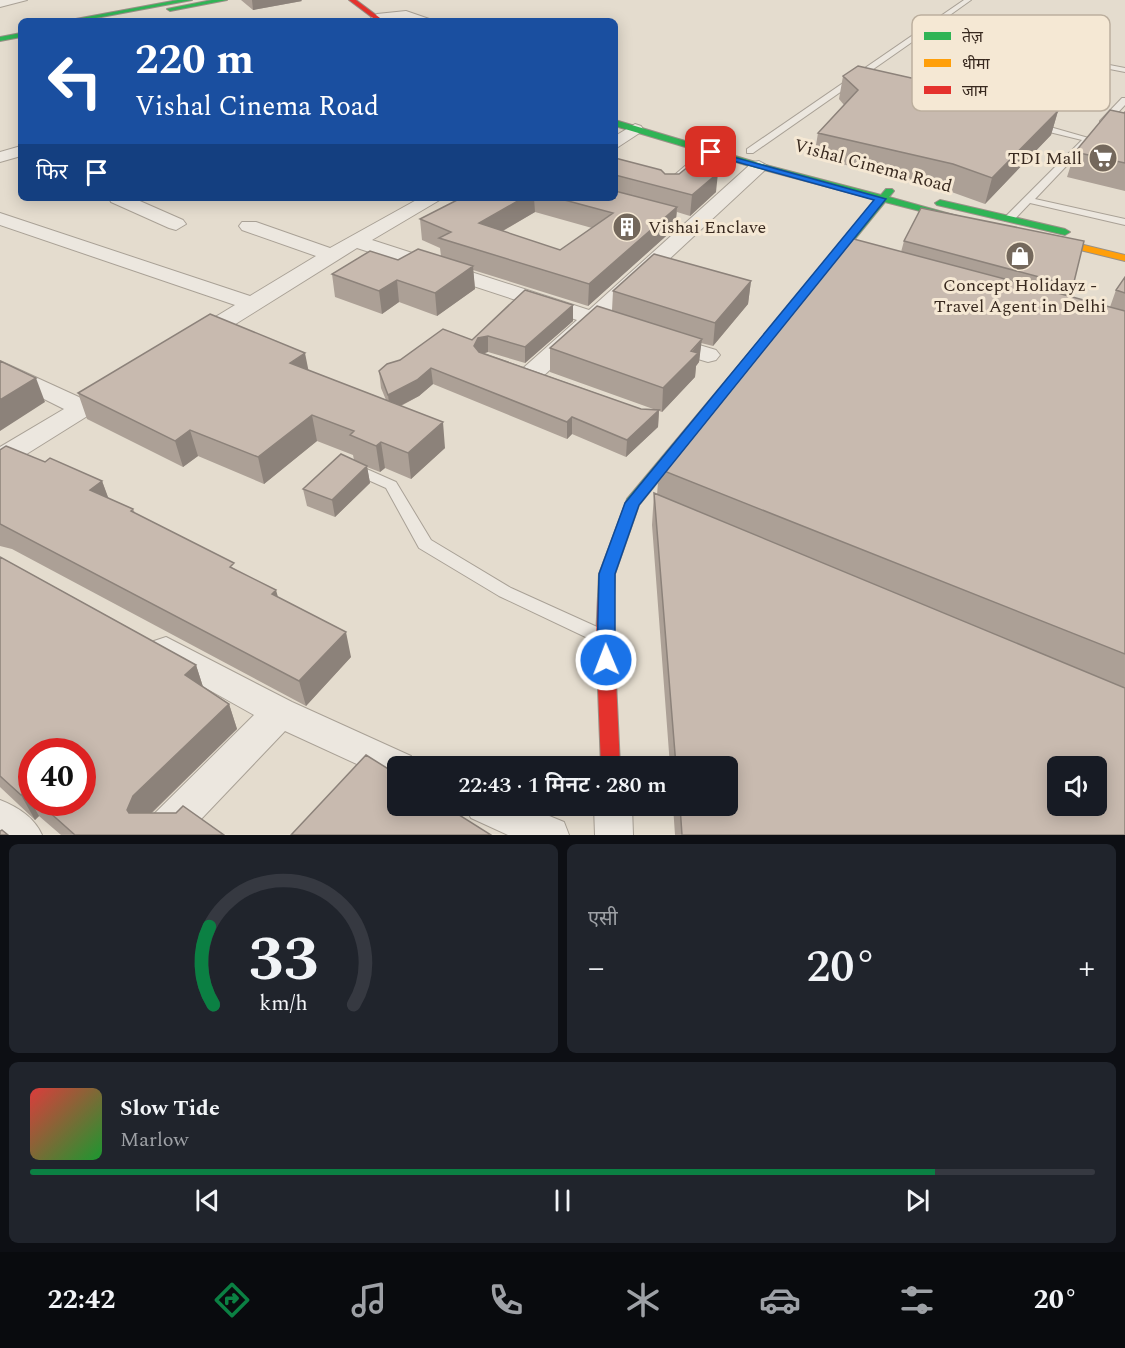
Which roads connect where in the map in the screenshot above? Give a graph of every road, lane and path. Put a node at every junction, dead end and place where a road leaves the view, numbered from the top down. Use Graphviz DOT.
graph roads {
  1 [pos="21,0"];
  2 [pos="186,0"];
  3 [pos="224,0"];
  4 [pos="352,0"];
  5 [pos="968,0"];
  6 [pos="0,3"];
  7 [pos="339,7"];
  8 [pos="947,15"];
  9 [pos="85,18"];
  10 [pos="120,18"];
  11 [pos="353,18"];
  12 [pos="376,18"];
  13 [pos="390,18"];
  14 [pos="424,18"];
  15 [pos="18,30"];
  16 [pos="0,33"];
  17 [pos="18,36"];
  18 [pos="0,39"];
  19 [pos="912,39"];
  20 [pos="1110,67"];
  21 [pos="1125,70"];
  22 [pos="849,82"];
  23 [pos="861,85"];
  24 [pos="1125,100"];
  25 [pos="618,113"];
  26 [pos="618,124"];
  27 [pos="1031,125"];
  28 [pos="634,129"];
  29 [pos="1088,139"];
  30 [pos="618,142"];
  31 [pos="18,152"];
  32 [pos="711,152"];
  33 [pos="0,157"];
  34 [pos="750,159"];
  35 [pos="670,188"];
  36 [pos="885,195"];
  37 [pos="1028,200"];
  38 [pos="125,201"];
  39 [pos="428,201"];
  40 [pos="0,219"];
  41 [pos="1010,219"];
  42 [pos="1125,222"];
  43 [pos="176,224"];
  44 [pos="249,226"];
  45 [pos="355,241"];
  46 [pos="1125,246"];
  47 [pos="836,254"];
  48 [pos="332,255"];
  49 [pos="1125,258"];
  50 [pos="858,260"];
  51 [pos="252,304"];
  52 [pos="593,318"];
  53 [pos="183,347"];
  54 [pos="708,355"];
  55 [pos="0,368"];
  56 [pos="530,375"];
  57 [pos="132,377"];
  58 [pos="82,408"];
  59 [pos="0,459"];
  60 [pos="338,461"];
  61 [pos="632,503"];
  62 [pos="665,517"];
  63 [pos="135,633"];
  64 [pos="605,638"];
  65 [pos="280,712"];
  66 [pos="611,756"];
  67 [pos="373,767"];
  68 [pos="507,816"];
  69 [pos="613,816"];
  70 [pos="0,818"];
  71 [pos="23,835"];
  72 [pos="160,835"];
  73 [pos="550,835"];
  74 [pos="614,835"];
  1 -- 6 [label="street"];
  2 -- 9 [label="street"];
  3 -- 10 [label="street"];
  4 -- 12 [label="street"];
  5 -- 8 [label="lane"];
  7 -- 11 [label="street"];
  13 -- 14 [label="street"];
  15 -- 16 [label="street"];
  17 -- 18 [label="street"];
  19 -- 22 [label="lane"];
  20 -- 21 [label="lane"];
  22 -- 23 [label="lane"];
  22 -- 34 [label="lane"];
  24 -- 29 [label="lane"];
  25 -- 34 [label="street, Vishal Cinema Road"];
  26 -- 28 [label="street, Vishal Cinema Road"];
  27 -- 29 [label="lane"];
  28 -- 30 [label="street"];
  28 -- 32 [label="street, Vishal Cinema Road"];
  29 -- 37 [label="lane"];
  31 -- 33 [label="street"];
  32 -- 34 [label="street, Vishal Cinema Road"];
  32 -- 35 [label="street"];
  34 -- 36 [label="street, Vishal Cinema Road"];
  34 -- 52 [label="street"];
  36 -- 41 [label="street, Vishal Cinema Road"];
  36 -- 47 [label="street"];
  36 -- 49 [label="street, Vishal Cinema Road"];
  37 -- 41 [label="lane"];
  37 -- 42 [label="lane"];
  38 -- 43 [label="street"];
  39 -- 45 [label="street"];
  40 -- 51 [label="street"];
  41 -- 46 [label="street, Vishal Cinema Road"];
  44 -- 48 [label="street"];
  45 -- 48 [label="street"];
  45 -- 52 [label="street"];
  47 -- 50 [label="street"];
  47 -- 61 [label="street"];
  48 -- 51 [label="street"];
  51 -- 53 [label="street"];
  52 -- 54 [label="street"];
  52 -- 56 [label="street"];
  55 -- 58 [label="street"];
  57 -- 58 [label="street"];
  58 -- 59 [label="street"];
  60 -- 64 [label="lane"];
  61 -- 62 [label="street"];
  61 -- 64 [label="street"];
  63 -- 65 [label="street"];
  64 -- 66 [label="street"];
  65 -- 67 [label="street"];
  65 -- 72 [label="street"];
  68 -- 73 [label="street"];
  69 -- 74 [label="street"];
  70 -- 71 [label="street"];
}
